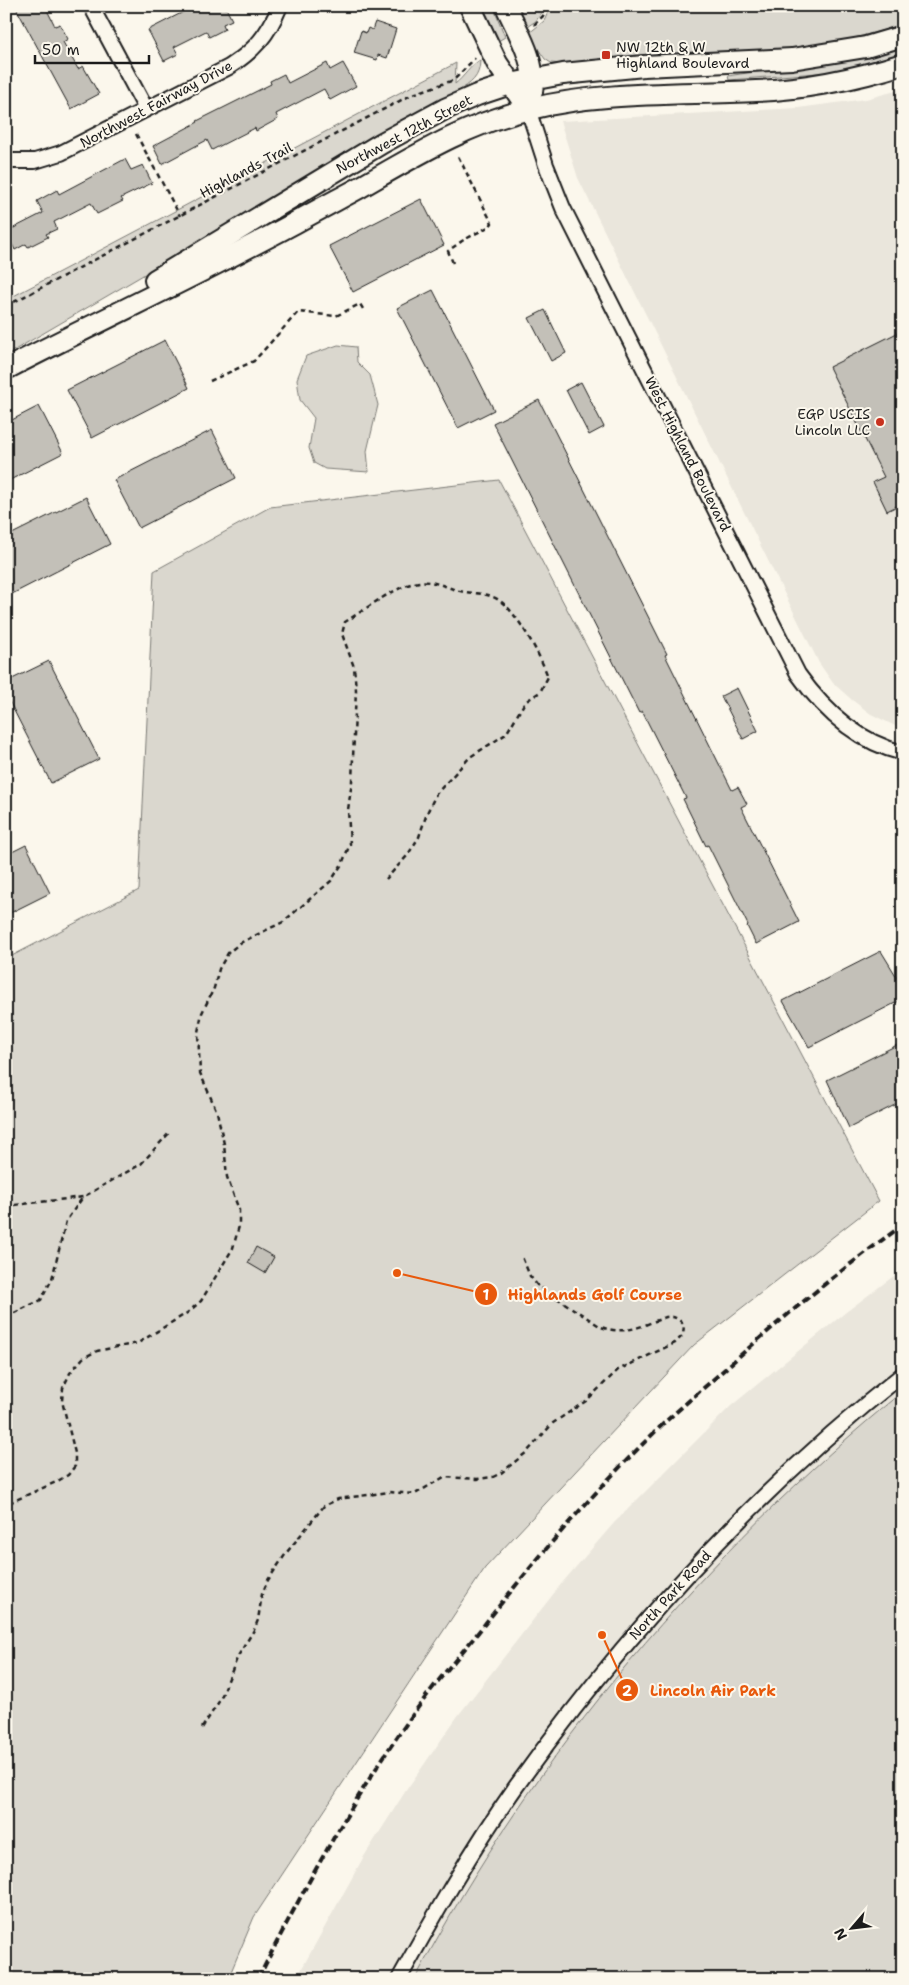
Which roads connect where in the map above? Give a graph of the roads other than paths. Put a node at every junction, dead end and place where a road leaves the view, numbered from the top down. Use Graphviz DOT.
graph roads {
  1 [pos="92,6"];
  2 [pos="280,6"];
  3 [pos="470,6"];
  4 [pos="506,6"];
  5 [pos="903,36"];
  6 [pos="903,64"];
  7 [pos="534,79"];
  8 [pos="510,84"];
  9 [pos="146,109"];
  10 [pos="528,109"];
  11 [pos="6,161"];
  12 [pos="38,352"];
  13 [pos="6,369"];
  14 [pos="903,753"];
  15 [pos="903,1374"];
  16 [pos="399,1979"];
  1 -- 9 [label="street"];
  2 -- 9 [label="street, Northwest Fairway Drive"];
  3 -- 8 [label="main road, West Highland Boulevard"];
  4 -- 7 [label="main road, West Highland Boulevard"];
  5 -- 7 [label="main road, Northwest 12th Street"];
  6 -- 10 [label="main road, Northwest 12th Street"];
  7 -- 8 [label="main road, Northwest 12th Street"];
  7 -- 10 [label="main road, West Highland Boulevard"];
  8 -- 10 [label="main road, West Highland Boulevard"];
  8 -- 12 [label="main road, Northwest 12th Street"];
  9 -- 11 [label="street, Northwest Fairway Drive"];
  10 -- 12 [label="main road, Northwest 12th Street"];
  10 -- 14 [label="street, West Highland Boulevard"];
  12 -- 13 [label="main road, Northwest 12th Street"];
  15 -- 16 [label="street, North Park Road"];
}
